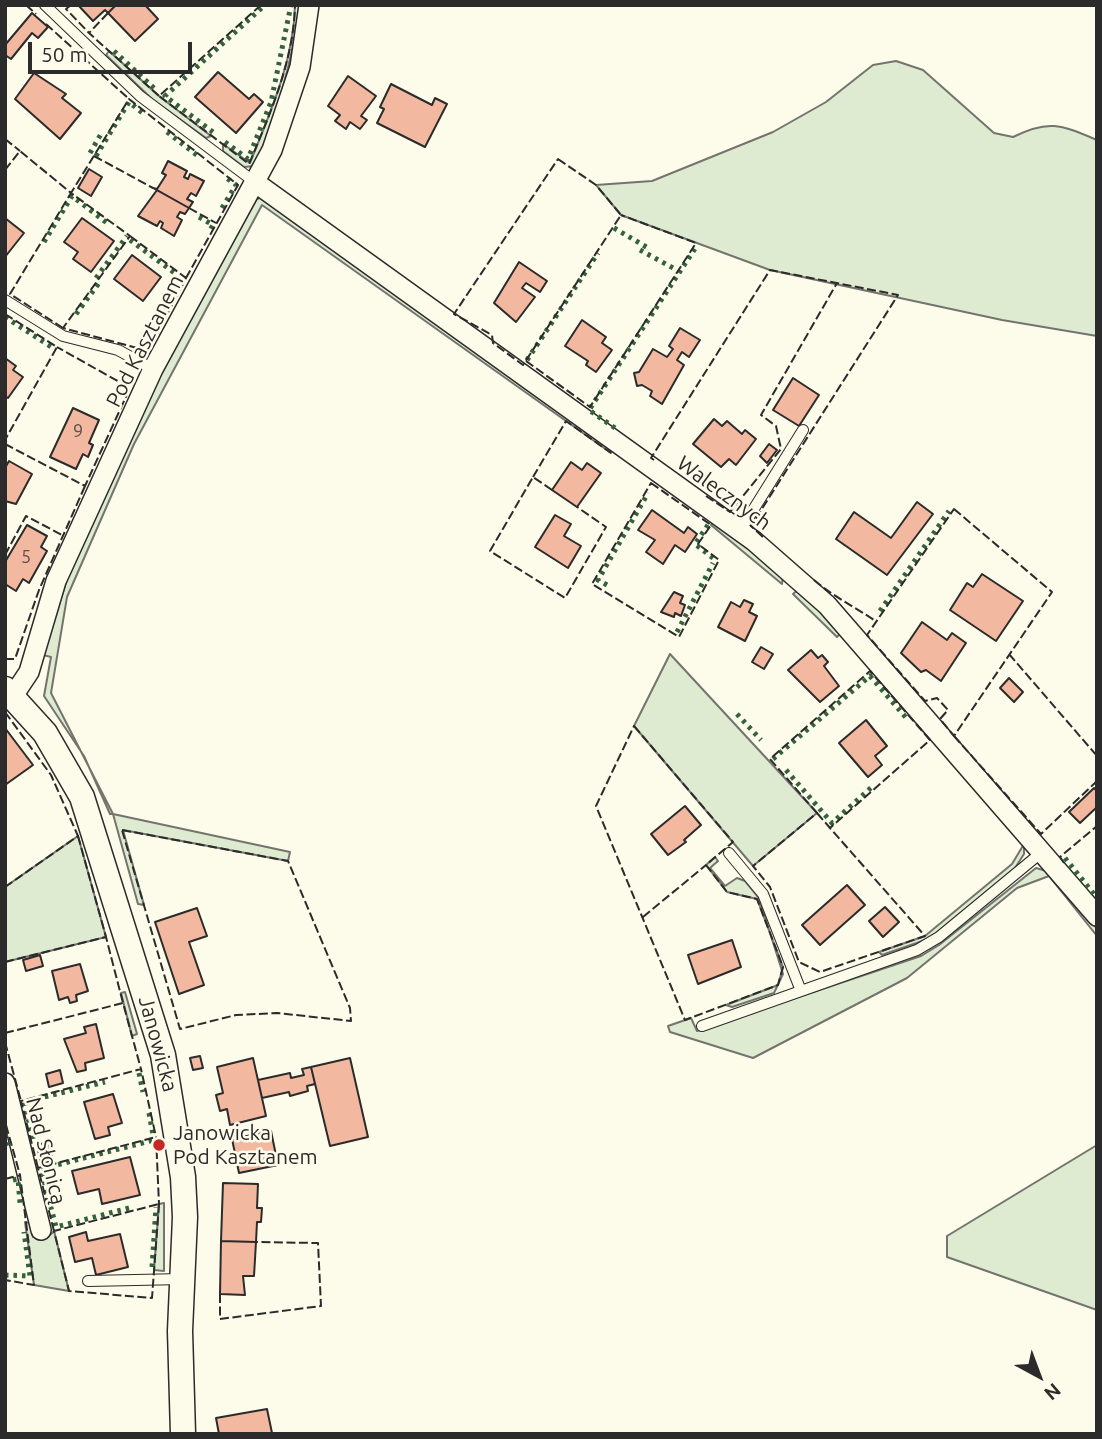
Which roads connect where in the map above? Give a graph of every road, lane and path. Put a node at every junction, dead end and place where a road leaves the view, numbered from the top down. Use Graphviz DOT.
graph roads {
  1 [pos="45,5"];
  2 [pos="309,5"];
  3 [pos="256,183"];
  4 [pos="5,300"];
  5 [pos="153,369"];
  6 [pos="803,430"];
  7 [pos="740,531"];
  8 [pos="9,693"];
  9 [pos="1043,852"];
  10 [pos="729,853"];
  11 [pos="1097,916"];
  12 [pos="801,991"];
  13 [pos="702,1026"];
  14 [pos="5,1083"];
  15 [pos="41,1230"];
  16 [pos="183,1279"];
  17 [pos="88,1281"];
  18 [pos="183,1434"];
  1 -- 3 [label="lane"];
  2 -- 3 [label="street, Pod Kasztanem"];
  3 -- 5 [label="street, Pod Kasztanem"];
  3 -- 7 [label="street, Walecznych"];
  4 -- 5 [label="lane"];
  5 -- 8 [label="street, Pod Kasztanem"];
  6 -- 7 [label="lane"];
  7 -- 9 [label="street, Walecznych"];
  8 -- 16 [label="street, Janowicka"];
  9 -- 11 [label="street, Walecznych"];
  9 -- 12 [label="lane"];
  10 -- 12 [label="lane"];
  12 -- 13 [label="lane"];
  14 -- 15 [label="street, Nad Słonicą"];
  16 -- 17 [label="lane"];
  16 -- 18 [label="street, Janowicka"];
}
